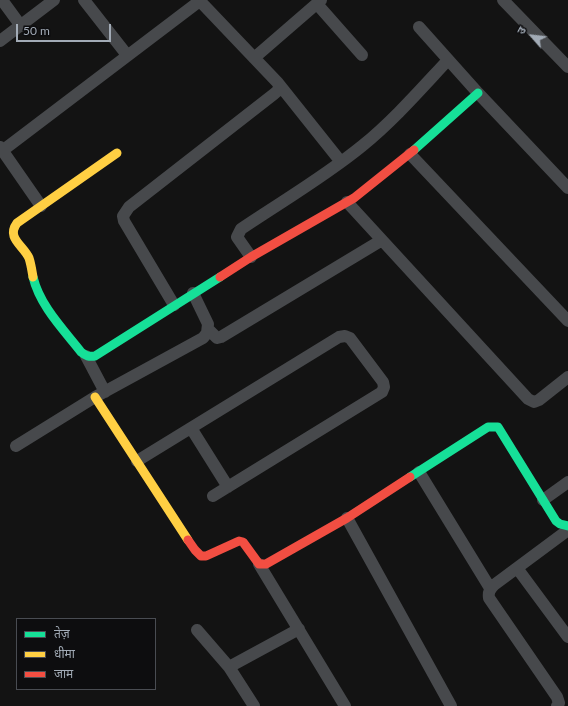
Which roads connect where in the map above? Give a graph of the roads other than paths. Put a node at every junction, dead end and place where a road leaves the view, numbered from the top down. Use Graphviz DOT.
graph roads {
  1 [pos="2,0"];
  2 [pos="54,0"];
  3 [pos="84,0"];
  4 [pos="200,0"];
  5 [pos="503,0"];
  6 [pos="319,2"];
  7 [pos="21,26"];
  8 [pos="419,27"];
  9 [pos="0,41"];
  10 [pos="128,55"];
  11 [pos="362,55"];
  12 [pos="254,58"];
  13 [pos="448,60"];
  14 [pos="568,67"];
  15 [pos="278,84"];
  16 [pos="478,93"];
  17 [pos="1,149"];
  18 [pos="117,153"];
  19 [pos="410,154"];
  20 [pos="341,162"];
  21 [pos="568,188"];
  22 [pos="347,202"];
  23 [pos="41,206"];
  24 [pos="382,240"];
  25 [pos="250,257"];
  26 [pos="193,293"];
  27 [pos="174,305"];
  28 [pos="568,322"];
  29 [pos="208,329"];
  30 [pos="86,356"];
  31 [pos="568,377"];
  32 [pos="100,395"];
  33 [pos="191,428"];
  34 [pos="16,446"];
  35 [pos="137,461"];
  36 [pos="419,472"];
  37 [pos="568,482"];
  38 [pos="228,487"];
  39 [pos="213,496"];
  40 [pos="544,500"];
  41 [pos="347,518"];
  42 [pos="568,526"];
  43 [pos="568,530"];
  44 [pos="259,564"];
  45 [pos="517,568"];
  46 [pos="490,588"];
  47 [pos="299,629"];
  48 [pos="197,630"];
  49 [pos="568,637"];
  50 [pos="229,667"];
  51 [pos="254,706"];
  52 [pos="345,706"];
  53 [pos="451,706"];
  54 [pos="557,706"];
  1 -- 7 [label="street"];
  2 -- 7 [label="street"];
  3 -- 10 [label="street"];
  4 -- 10 [label="street"];
  4 -- 12 [label="street"];
  5 -- 14 [label="street"];
  6 -- 11 [label="street"];
  6 -- 12 [label="street"];
  7 -- 9 [label="street"];
  8 -- 13 [label="street"];
  10 -- 17 [label="street"];
  12 -- 15 [label="street"];
  13 -- 16 [label="street"];
  13 -- 20 [label="street"];
  15 -- 20 [label="street"];
  15 -- 27 [label="street"];
  16 -- 19 [label="street"];
  16 -- 21 [label="street"];
  17 -- 23 [label="street"];
  18 -- 23 [label="street"];
  19 -- 22 [label="street"];
  19 -- 28 [label="street"];
  20 -- 25 [label="street"];
  22 -- 24 [label="street"];
  22 -- 25 [label="street"];
  23 -- 30 [label="street"];
  24 -- 29 [label="street"];
  24 -- 31 [label="street"];
  25 -- 26 [label="street"];
  26 -- 27 [label="street"];
  26 -- 29 [label="street"];
  27 -- 30 [label="street"];
  29 -- 32 [label="street"];
  30 -- 32 [label="street"];
  32 -- 34 [label="street"];
  32 -- 35 [label="street"];
  33 -- 35 [label="street"];
  33 -- 38 [label="street"];
  33 -- 38 [label="street"];
  35 -- 44 [label="street"];
  36 -- 40 [label="street"];
  36 -- 41 [label="street"];
  36 -- 46 [label="street"];
  37 -- 40 [label="street"];
  38 -- 39 [label="street"];
  40 -- 42 [label="street"];
  41 -- 44 [label="street"];
  41 -- 53 [label="street"];
  43 -- 45 [label="street"];
  44 -- 47 [label="street"];
  45 -- 46 [label="street"];
  45 -- 49 [label="street"];
  46 -- 54 [label="street"];
  47 -- 50 [label="street"];
  47 -- 52 [label="street"];
  48 -- 50 [label="street"];
  50 -- 51 [label="street"];
}
